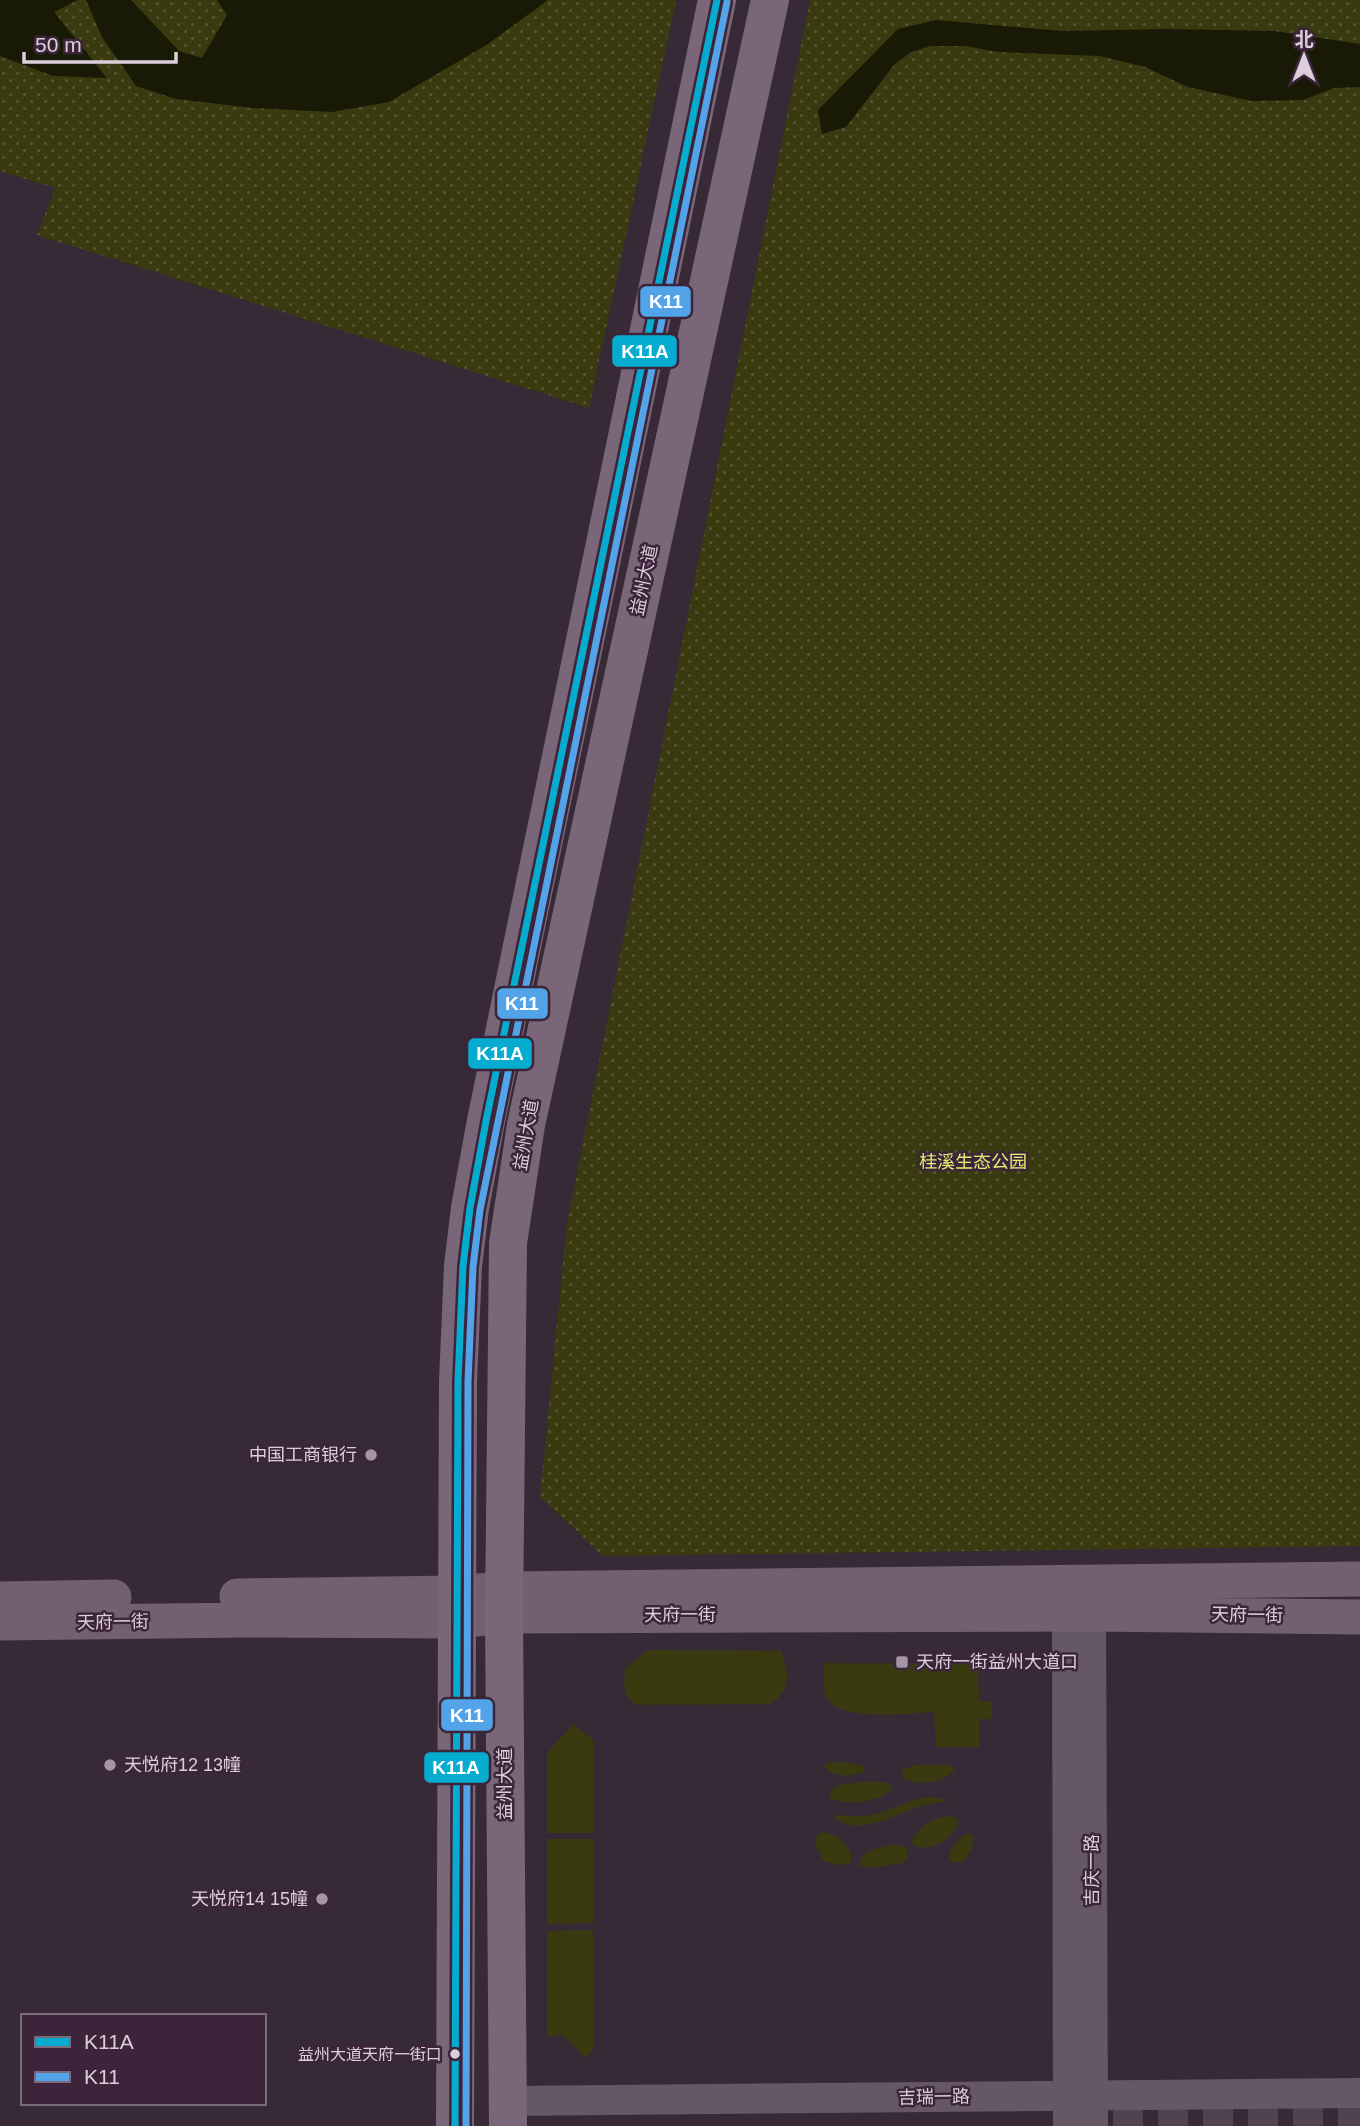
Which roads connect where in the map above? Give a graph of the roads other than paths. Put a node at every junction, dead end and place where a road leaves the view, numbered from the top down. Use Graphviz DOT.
graph roads {
  1 [pos="717,0"];
  2 [pos="770,0"];
  3 [pos="1360,1579"];
  4 [pos="0,1599"];
  5 [pos="504,1603"];
  6 [pos="456,1607"];
  7 [pos="1079,1614"];
  8 [pos="1360,1617"];
  9 [pos="0,1623"];
  10 [pos="1360,2093"];
  11 [pos="1081,2096"];
  12 [pos="508,2113"];
  13 [pos="455,2126"];
  14 [pos="1068,2126"];
  15 [pos="1093,2126"];
  1 -- 6 [label="main road"];
  2 -- 5 [label="main road, 益州大道"];
  3 -- 5 [label="main road, 天府一街"];
  4 -- 6 [label="main road, 天府一街"];
  5 -- 6 [label="main road, 天府一街"];
  5 -- 7 [label="main road, 天府一街"];
  5 -- 12 [label="main road, 益州大道"];
  6 -- 9 [label="main road, 天府一街"];
  6 -- 13 [label="main road"];
  7 -- 8 [label="main road, 天府一街"];
  7 -- 11 [label="street, 吉庆一路"];
  10 -- 11 [label="street, 吉瑞一路"];
  11 -- 12 [label="street, 吉瑞一路"];
  11 -- 14 [label="street, 吉庆一路"];
  11 -- 15 [label="street, 吉庆一路"];
}
